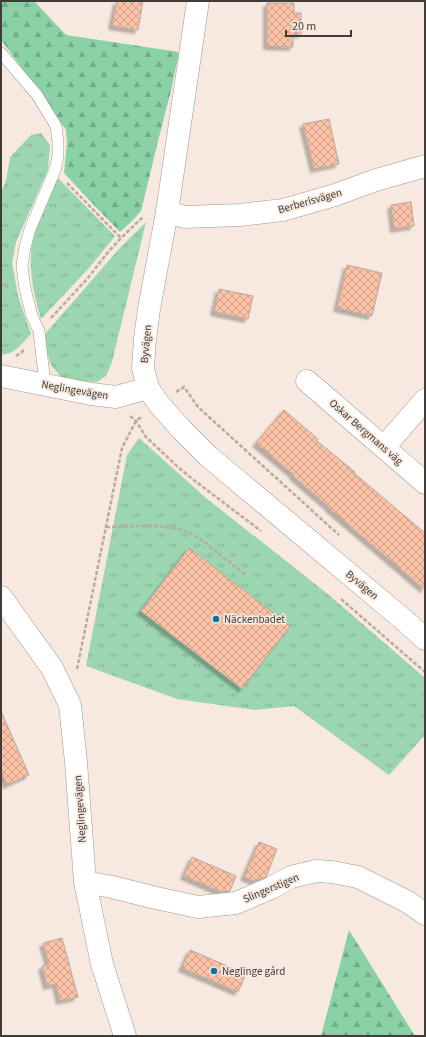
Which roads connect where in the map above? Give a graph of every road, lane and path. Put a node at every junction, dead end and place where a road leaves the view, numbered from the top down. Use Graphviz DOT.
graph roads {
  1 [pos="198,1"];
  2 [pos="1,53"];
  3 [pos="425,166"];
  4 [pos="55,170"];
  5 [pos="167,212"];
  6 [pos="122,238"];
  7 [pos="39,331"];
  8 [pos="13,358"];
  9 [pos="1,376"];
  10 [pos="307,381"];
  11 [pos="45,384"];
  12 [pos="148,388"];
  13 [pos="425,400"];
  14 [pos="127,414"];
  15 [pos="136,421"];
  16 [pos="384,447"];
  17 [pos="425,483"];
  18 [pos="106,527"];
  19 [pos="262,532"];
  20 [pos="246,575"];
  21 [pos="337,595"];
  22 [pos="1,597"];
  23 [pos="425,639"];
  24 [pos="425,672"];
  25 [pos="70,705"];
  26 [pos="85,882"];
  27 [pos="425,914"];
  28 [pos="125,1036"];
  1 -- 5 [label="street, Byvägen"];
  2 -- 4 [label="lane"];
  3 -- 5 [label="street, Berberisvägen"];
  4 -- 6 [label="path"];
  4 -- 7 [label="lane"];
  5 -- 6 [label="path"];
  5 -- 12 [label="street, Byvägen"];
  6 -- 7 [label="path"];
  7 -- 8 [label="path"];
  7 -- 11 [label="lane"];
  9 -- 11 [label="street, Neglingevägen"];
  10 -- 16 [label="street, Oskar Bergmans väg"];
  11 -- 12 [label="street, Neglingevägen"];
  12 -- 23 [label="street, Byvägen"];
  13 -- 16 [label="street"];
  14 -- 15 [label="path"];
  15 -- 18 [label="path"];
  15 -- 19 [label="path"];
  16 -- 17 [label="street, Oskar Bergmans väg"];
  18 -- 20 [label="path"];
  18 -- 25 [label="path"];
  21 -- 24 [label="path"];
  22 -- 25 [label="street, Neglingevägen"];
  25 -- 26 [label="street, Neglingevägen"];
  26 -- 27 [label="street, Slingerstigen"];
  26 -- 28 [label="street, Neglingevägen"];
}
